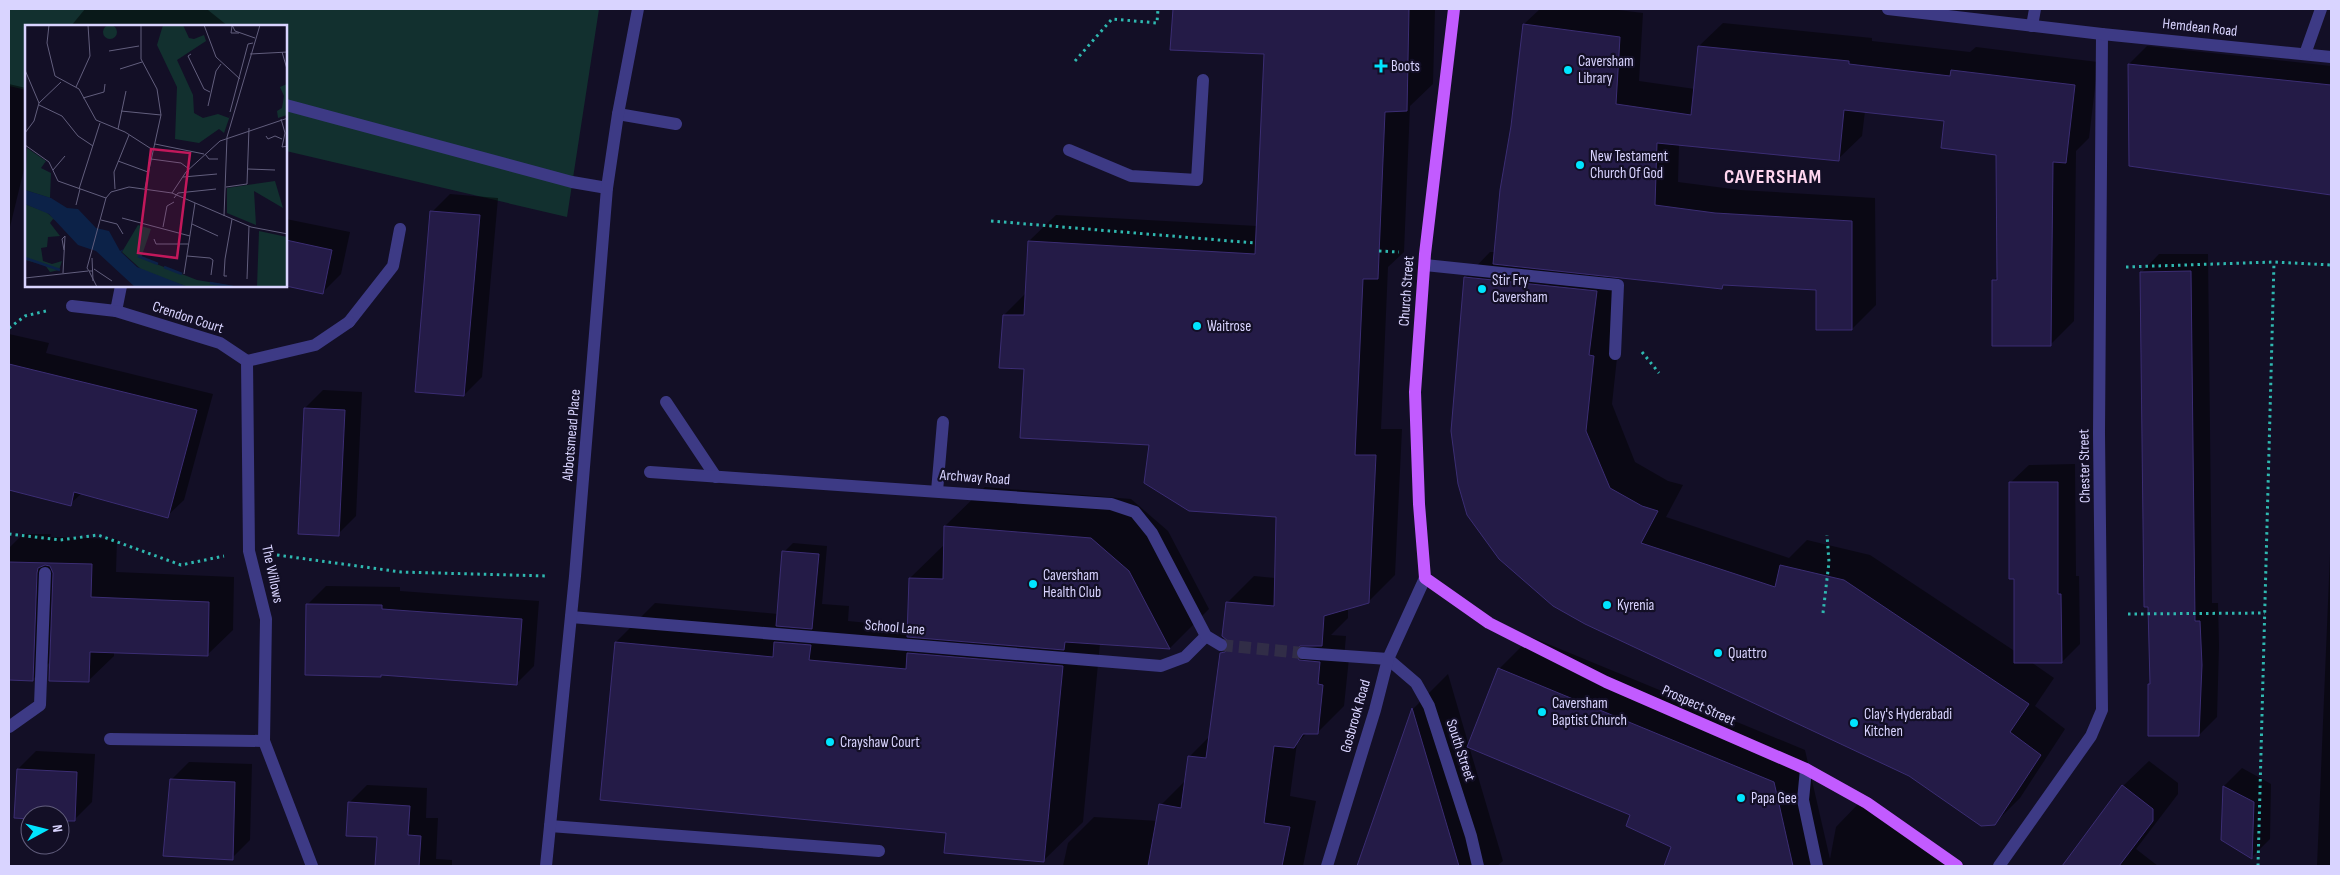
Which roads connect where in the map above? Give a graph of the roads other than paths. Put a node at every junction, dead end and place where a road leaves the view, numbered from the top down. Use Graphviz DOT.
graph roads {
  1 [pos="638,9"];
  2 [pos="1454,9"];
  3 [pos="1888,9"];
  4 [pos="2035,9"];
  5 [pos="2322,9"];
  6 [pos="2032,26"];
  7 [pos="2102,34"];
  8 [pos="2305,54"];
  9 [pos="2331,57"];
  10 [pos="1203,80"];
  11 [pos="288,106"];
  12 [pos="618,114"];
  13 [pos="676,124"];
  14 [pos="1069,150"];
  15 [pos="607,188"];
  16 [pos="400,229"];
  17 [pos="1425,264"];
  18 [pos="121,288"];
  19 [pos="72,306"];
  20 [pos="116,311"];
  21 [pos="1615,354"];
  22 [pos="247,361"];
  23 [pos="666,402"];
  24 [pos="943,422"];
  25 [pos="650,472"];
  26 [pos="716,477"];
  27 [pos="937,491"];
  28 [pos="45,573"];
  29 [pos="1425,578"];
  30 [pos="571,617"];
  31 [pos="1206,636"];
  32 [pos="1221,645"];
  33 [pos="1303,654"];
  34 [pos="1388,659"];
  35 [pos="9,727"];
  36 [pos="110,739"];
  37 [pos="264,741"];
  38 [pos="1806,770"];
  39 [pos="550,826"];
  40 [pos="879,852"];
  41 [pos="312,866"];
  42 [pos="546,866"];
  43 [pos="1327,866"];
  44 [pos="1478,866"];
  45 [pos="1817,866"];
  46 [pos="1957,866"];
  47 [pos="2000,866"];
  1 -- 12 [label="street, Abbotsmead Place"];
  2 -- 17 [label="main road, Church Street"];
  3 -- 6 [label="street, Hemdean Road"];
  4 -- 6 [label="street"];
  5 -- 8 [label="street"];
  6 -- 7 [label="street, Hemdean Road"];
  7 -- 8 [label="street, Hemdean Road"];
  7 -- 47 [label="street, Chester Street"];
  8 -- 9 [label="street, Hemdean Road"];
  10 -- 14 [label="street"];
  11 -- 15 [label="street"];
  12 -- 13 [label="street"];
  12 -- 15 [label="street, Abbotsmead Place"];
  15 -- 30 [label="street, Abbotsmead Place"];
  16 -- 22 [label="street"];
  17 -- 21 [label="street"];
  17 -- 29 [label="main road, Church Street"];
  18 -- 20 [label="street"];
  19 -- 20 [label="street, Crendon Court"];
  20 -- 22 [label="street, Crendon Court"];
  22 -- 37 [label="street, The Willows"];
  23 -- 26 [label="street"];
  24 -- 27 [label="street"];
  25 -- 26 [label="street, Archway Road"];
  26 -- 27 [label="street, Archway Road"];
  27 -- 31 [label="street, Archway Road"];
  28 -- 35 [label="street"];
  29 -- 34 [label="street, Gosbrook Road"];
  29 -- 38 [label="main road, Prospect Street"];
  30 -- 31 [label="street, School Lane"];
  30 -- 39 [label="street, Abbotsmead Place"];
  31 -- 32 [label="street"];
  33 -- 34 [label="street"];
  34 -- 43 [label="street, Gosbrook Road"];
  34 -- 44 [label="street, South Street"];
  36 -- 37 [label="street"];
  37 -- 41 [label="street, The Willows"];
  38 -- 45 [label="street"];
  38 -- 46 [label="main road, Prospect Street"];
  39 -- 40 [label="street"];
  39 -- 42 [label="street, Abbotsmead Place"];
}
